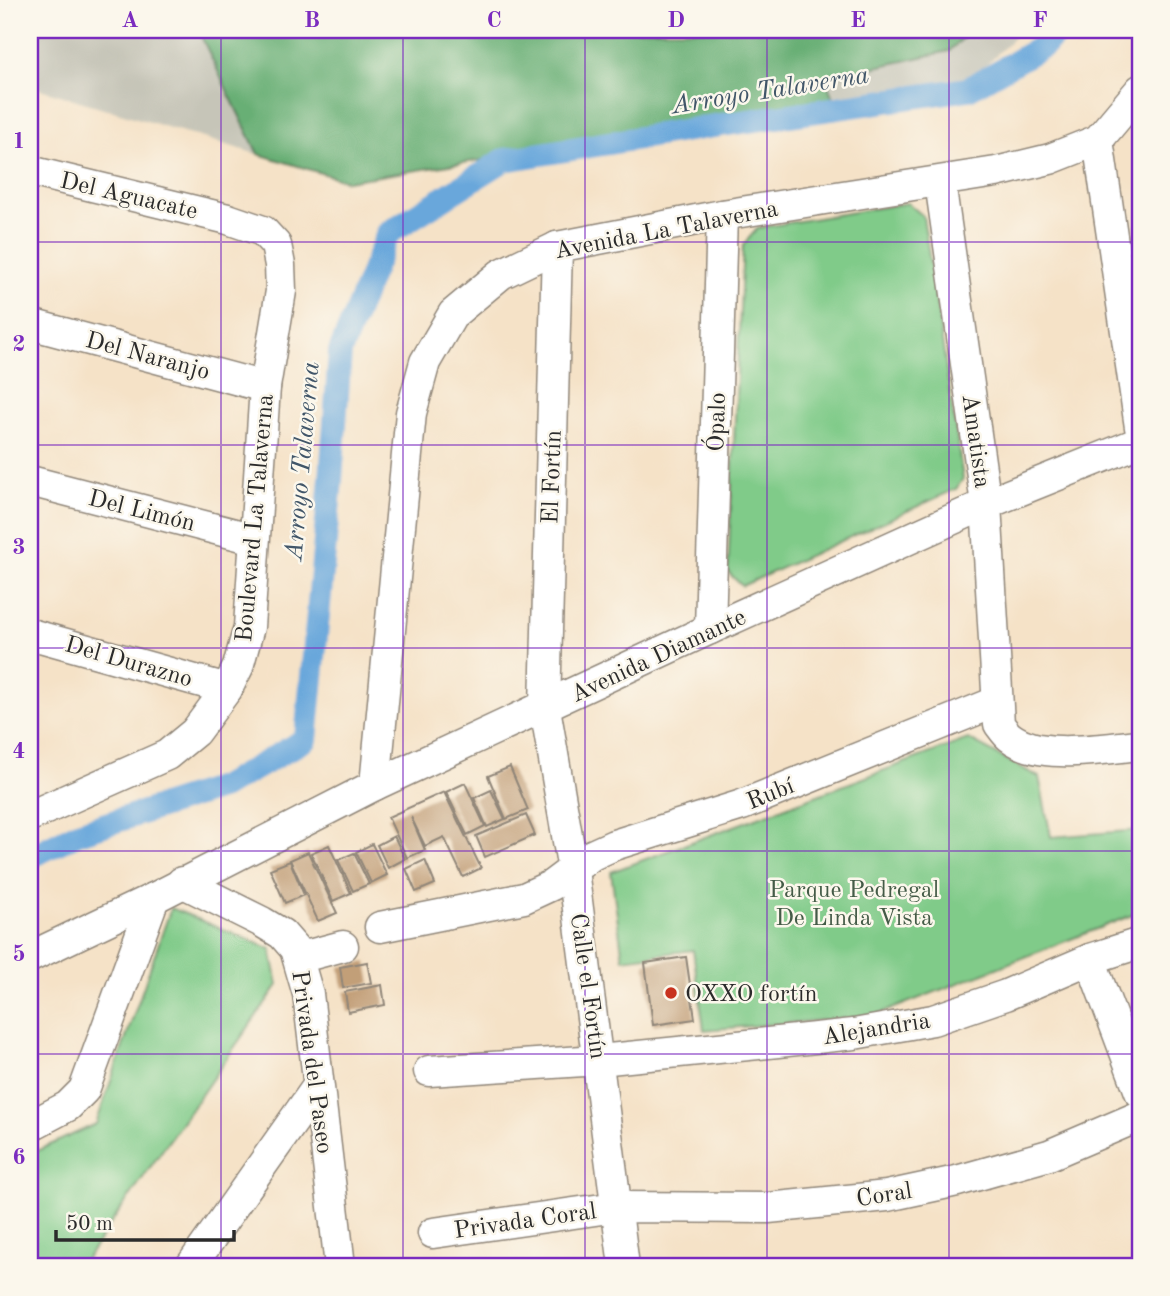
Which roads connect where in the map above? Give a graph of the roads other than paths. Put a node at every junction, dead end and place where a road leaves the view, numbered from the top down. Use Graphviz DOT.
graph roads {
  1 [pos="1140,90"];
  2 [pos="1098,140"];
  3 [pos="30,171"];
  4 [pos="940,182"];
  5 [pos="722,215"];
  6 [pos="228,219"];
  7 [pos="557,247"];
  8 [pos="30,324"];
  9 [pos="265,387"];
  10 [pos="1140,427"];
  11 [pos="1140,442"];
  12 [pos="30,481"];
  13 [pos="986,504"];
  14 [pos="254,539"];
  15 [pos="710,629"];
  16 [pos="30,634"];
  17 [pos="227,689"];
  18 [pos="996,702"];
  19 [pos="545,708"];
  20 [pos="1140,745"];
  21 [pos="375,785"];
  22 [pos="37,807"];
  23 [pos="573,870"];
  24 [pos="182,882"];
  25 [pos="154,898"];
  26 [pos="380,927"];
  27 [pos="1140,943"];
  28 [pos="343,946"];
  29 [pos="30,957"];
  30 [pos="298,958"];
  31 [pos="1090,959"];
  32 [pos="599,1060"];
  33 [pos="429,1071"];
  34 [pos="318,1086"];
  35 [pos="1140,1092"];
  36 [pos="1140,1116"];
  37 [pos="30,1126"];
  38 [pos="616,1207"];
  39 [pos="433,1233"];
  40 [pos="191,1266"];
  41 [pos="340,1266"];
  42 [pos="624,1266"];
  1 -- 2 [label="street, Avenida La Talaverna"];
  2 -- 4 [label="street, Avenida La Talaverna"];
  2 -- 10 [label="street"];
  3 -- 6 [label="street, Del Aguacate"];
  4 -- 5 [label="street, Avenida La Talaverna"];
  4 -- 13 [label="street, Amatista"];
  5 -- 7 [label="street, Avenida La Talaverna"];
  5 -- 15 [label="street, Ópalo"];
  6 -- 9 [label="street, Boulevard La Talaverna"];
  7 -- 19 [label="street, El Fortín"];
  7 -- 21 [label="street, Avenida La Talaverna"];
  8 -- 9 [label="street, Del Naranjo"];
  9 -- 14 [label="street, Boulevard La Talaverna"];
  11 -- 13 [label="street, Avenida Diamante"];
  12 -- 14 [label="street, Del Limón"];
  13 -- 15 [label="street, Avenida Diamante"];
  13 -- 18 [label="street, Amatista"];
  14 -- 17 [label="street, Boulevard La Talaverna"];
  15 -- 19 [label="street, Avenida Diamante"];
  16 -- 17 [label="street, Del Durazno"];
  17 -- 22 [label="street, Boulevard La Talaverna"];
  18 -- 20 [label="street"];
  18 -- 23 [label="street, Rubí"];
  19 -- 21 [label="street, Avenida Diamante"];
  19 -- 23 [label="street, Calle el Fortín"];
  21 -- 24 [label="street, Avenida Diamante"];
  23 -- 26 [label="street, Rubí"];
  23 -- 32 [label="street, Calle el Fortín"];
  24 -- 25 [label="street"];
  24 -- 30 [label="street, Privada del Paseo"];
  25 -- 29 [label="street"];
  25 -- 37 [label="street"];
  27 -- 31 [label="street, Alejandria"];
  28 -- 30 [label="street"];
  30 -- 34 [label="street, Privada del Paseo"];
  31 -- 32 [label="street, Alejandria"];
  31 -- 35 [label="street"];
  32 -- 33 [label="street, Alejandria"];
  32 -- 38 [label="street, Calle el Fortín"];
  34 -- 40 [label="street"];
  34 -- 41 [label="street, Privada del Paseo"];
  36 -- 38 [label="street, Coral"];
  38 -- 39 [label="street, Privada Coral"];
  38 -- 42 [label="street, Calle el Fortín"];
}
